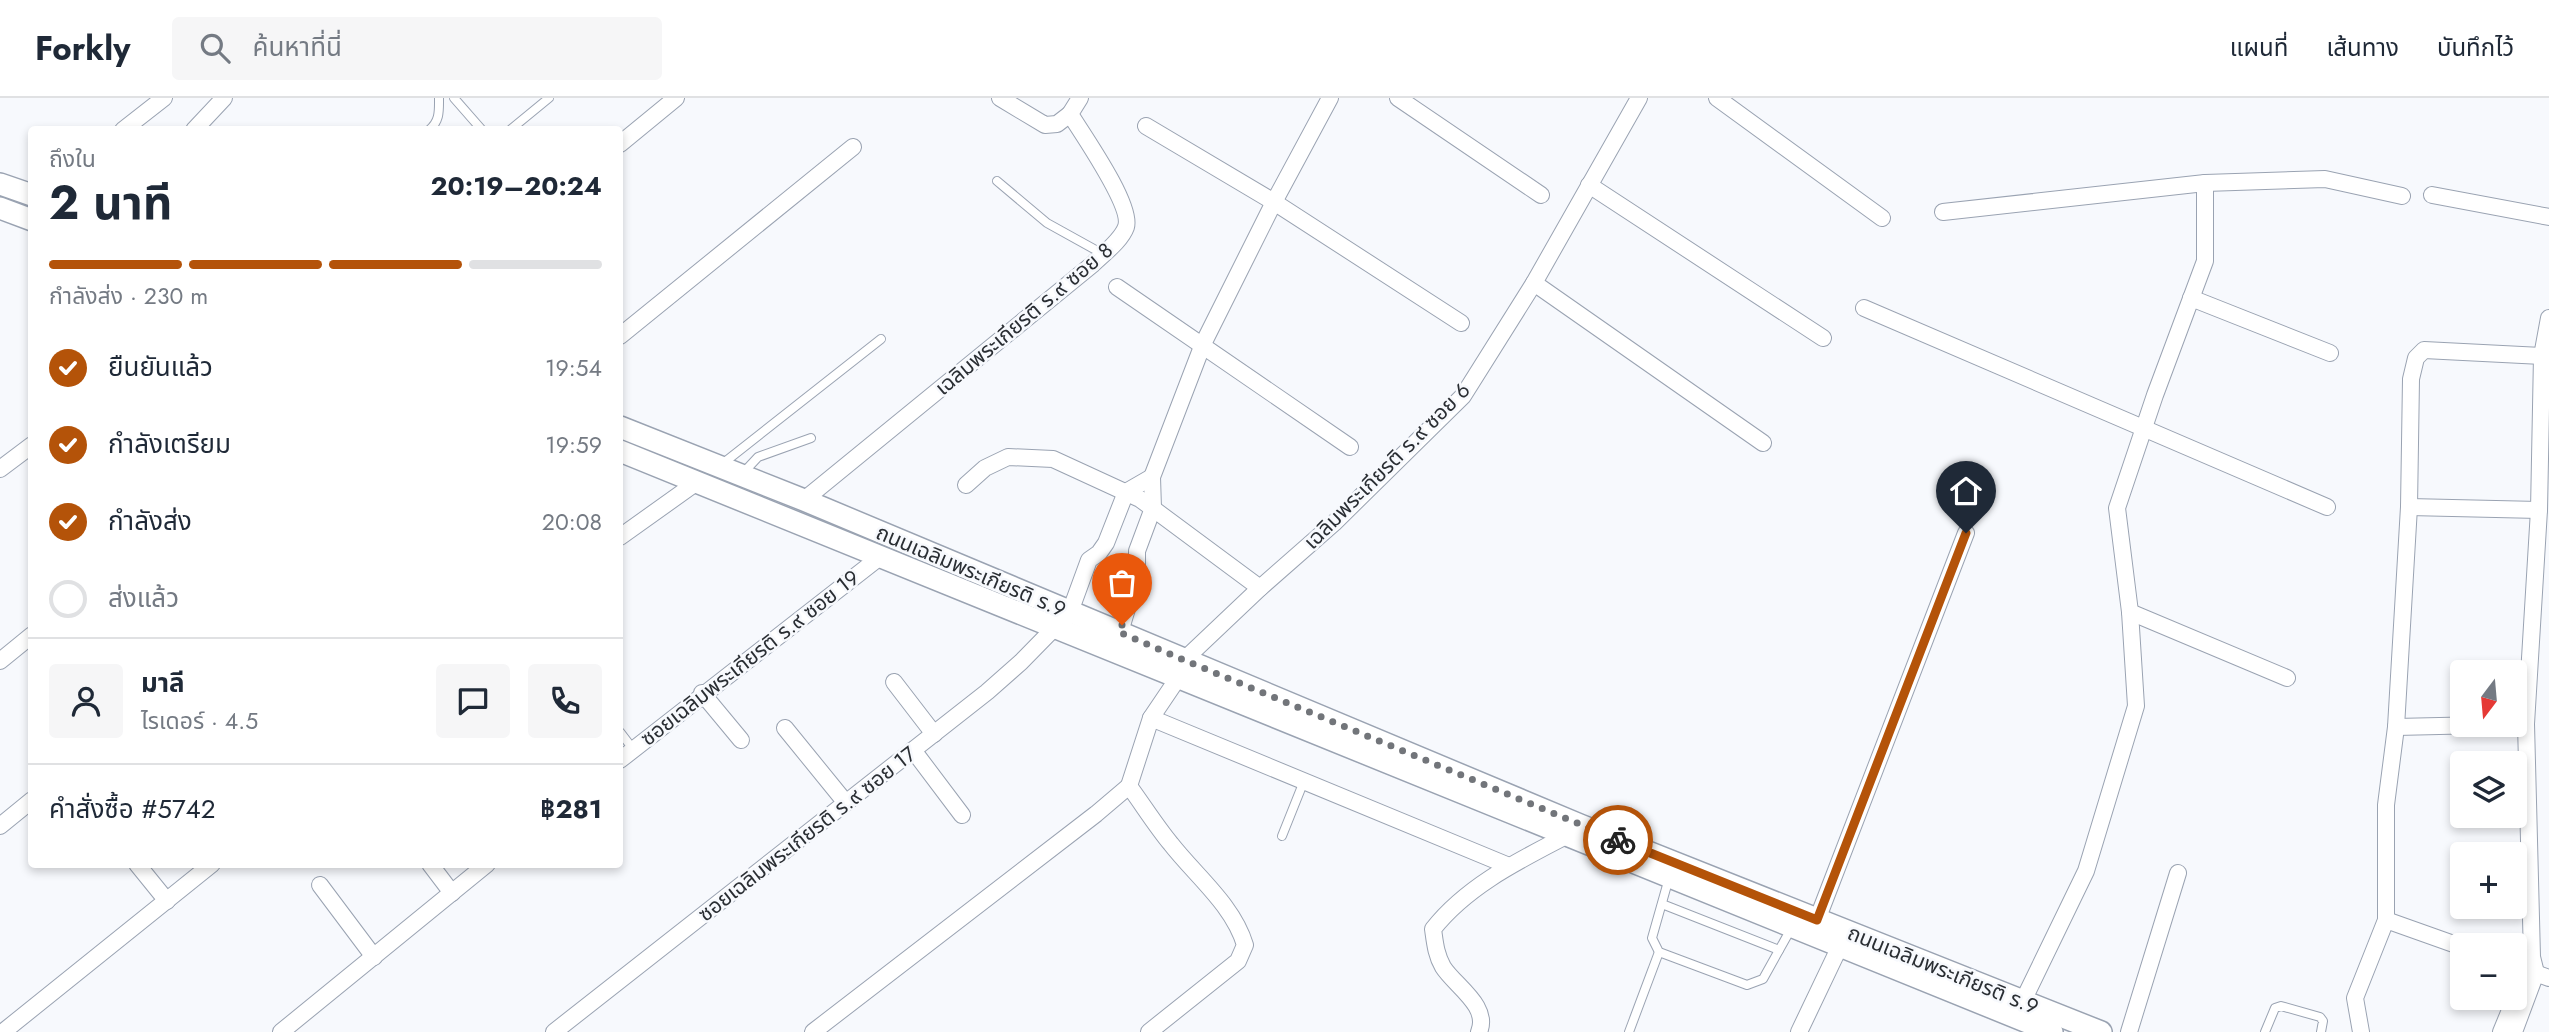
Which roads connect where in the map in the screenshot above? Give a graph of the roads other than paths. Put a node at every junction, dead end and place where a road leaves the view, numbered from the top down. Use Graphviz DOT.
graph roads {
  1 [pos="164,98"];
  2 [pos="224,98"];
  3 [pos="439,98"];
  4 [pos="454,98"];
  5 [pos="549,98"];
  6 [pos="676,98"];
  7 [pos="1000,98"];
  8 [pos="1080,98"];
  9 [pos="1330,98"];
  10 [pos="1398,98"];
  11 [pos="1639,98"];
  12 [pos="1717,98"];
  13 [pos="1070,114"];
  14 [pos="128,126"];
  15 [pos="198,126"];
  16 [pos="434,126"];
  17 [pos="478,126"];
  18 [pos="515,126"];
  19 [pos="1146,127"];
  20 [pos="623,142"];
  21 [pos="853,147"];
  22 [pos="997,181"];
  23 [pos="2205,183"];
  24 [pos="0,184"];
  25 [pos="1589,185"];
  26 [pos="28,194"];
  27 [pos="1541,195"];
  28 [pos="2432,195"];
  29 [pos="2402,196"];
  30 [pos="1274,202"];
  31 [pos="0,208"];
  32 [pos="1943,212"];
  33 [pos="2549,217"];
  34 [pos="28,218"];
  35 [pos="1882,218"];
  36 [pos="1103,254"];
  37 [pos="1534,283"];
  38 [pos="1117,287"];
  39 [pos="2191,298"];
  40 [pos="1864,308"];
  41 [pos="2549,318"];
  42 [pos="1461,323"];
  43 [pos="623,334"];
  44 [pos="1823,338"];
  45 [pos="881,339"];
  46 [pos="1203,344"];
  47 [pos="2330,353"];
  48 [pos="2542,356"];
  49 [pos="2145,427"];
  50 [pos="623,428"];
  51 [pos="811,438"];
  52 [pos="1763,443"];
  53 [pos="1350,447"];
  54 [pos="28,448"];
  55 [pos="623,452"];
  56 [pos="719,466"];
  57 [pos="0,469"];
  58 [pos="743,477"];
  59 [pos="1152,477"];
  60 [pos="697,482"];
  61 [pos="966,485"];
  62 [pos="1126,492"];
  63 [pos="804,500"];
  64 [pos="2327,507"];
  65 [pos="2409,507"];
  66 [pos="1153,508"];
  67 [pos="2539,510"];
  68 [pos="1966,533"];
  69 [pos="623,535"];
  70 [pos="880,557"];
  71 [pos="1260,588"];
  72 [pos="1070,612"];
  73 [pos="2130,612"];
  74 [pos="1053,628"];
  75 [pos="1119,632"];
  76 [pos="28,638"];
  77 [pos="0,661"];
  78 [pos="1181,669"];
  79 [pos="2287,678"];
  80 [pos="894,682"];
  81 [pos="702,694"];
  82 [pos="2527,708"];
  83 [pos="1151,718"];
  84 [pos="2450,726"];
  85 [pos="2396,727"];
  86 [pos="785,728"];
  87 [pos="934,734"];
  88 [pos="623,736"];
  89 [pos="2526,737"];
  90 [pos="741,740"];
  91 [pos="633,749"];
  92 [pos="913,750"];
  93 [pos="623,757"];
  94 [pos="1304,781"];
  95 [pos="1129,786"];
  96 [pos="28,803"];
  97 [pos="846,803"];
  98 [pos="962,815"];
  99 [pos="0,826"];
  100 [pos="1282,836"];
  101 [pos="1566,836"];
  102 [pos="1509,866"];
  103 [pos="140,868"];
  104 [pos="207,868"];
  105 [pos="433,868"];
  106 [pos="482,868"];
  107 [pos="1672,870"];
  108 [pos="2178,873"];
  109 [pos="320,885"];
  110 [pos="452,893"];
  111 [pos="167,901"];
  112 [pos="1662,904"];
  113 [pos="1803,920"];
  114 [pos="2386,920"];
  115 [pos="2450,943"];
  116 [pos="1840,946"];
  117 [pos="1779,950"];
  118 [pos="1659,952"];
  119 [pos="374,957"];
  120 [pos="2532,969"];
  121 [pos="2022,1001"];
  122 [pos="2510,1010"];
  123 [pos="2044,1025"];
  124 [pos="3,1032"];
  125 [pos="281,1032"];
  126 [pos="554,1032"];
  127 [pos="813,1032"];
  128 [pos="1149,1032"];
  129 [pos="1479,1032"];
  130 [pos="1629,1032"];
  131 [pos="1798,1032"];
  132 [pos="2101,1032"];
  133 [pos="2129,1032"];
  134 [pos="2265,1032"];
  135 [pos="2321,1032"];
  136 [pos="2361,1032"];
  137 [pos="2501,1032"];
  138 [pos="2514,1032"];
  1 -- 14 [label="street"];
  2 -- 15 [label="street"];
  3 -- 16 [label="lane"];
  4 -- 17 [label="lane"];
  5 -- 18 [label="lane"];
  6 -- 20 [label="street"];
  7 -- 13 [label="street"];
  8 -- 13 [label="street"];
  9 -- 30 [label="street"];
  10 -- 27 [label="street"];
  11 -- 25 [label="street, เฉลิมพระเกียรติ ร.๙ ซอย 6"];
  12 -- 35 [label="street"];
  13 -- 36 [label="street, เฉลิมพระเกียรติ ร.๙ ซอย 8"];
  19 -- 30 [label="street"];
  21 -- 43 [label="street"];
  22 -- 36 [label="lane"];
  23 -- 29 [label="street"];
  23 -- 32 [label="street"];
  23 -- 39 [label="street"];
  24 -- 26 [label="main road"];
  25 -- 37 [label="street, เฉลิมพระเกียรติ ร.๙ ซอย 6"];
  25 -- 44 [label="street"];
  28 -- 33 [label="street"];
  30 -- 42 [label="street"];
  30 -- 46 [label="street"];
  31 -- 34 [label="main road"];
  36 -- 63 [label="street, เฉลิมพระเกียรติ ร.๙ ซอย 8"];
  37 -- 52 [label="street"];
  37 -- 71 [label="street, เฉลิมพระเกียรติ ร.๙ ซอย 6"];
  38 -- 46 [label="street"];
  39 -- 47 [label="street"];
  39 -- 49 [label="street"];
  40 -- 49 [label="street"];
  41 -- 48 [label="street"];
  45 -- 56 [label="lane"];
  46 -- 53 [label="street"];
  46 -- 59 [label="street"];
  48 -- 65 [label="street"];
  48 -- 67 [label="street"];
  49 -- 64 [label="street"];
  49 -- 73 [label="street"];
  50 -- 56 [label="main road, ถนนเฉลิมพระเกียรติ ร.9"];
  51 -- 58 [label="lane"];
  54 -- 57 [label="street"];
  55 -- 60 [label="main road, ถนนเฉลิมพระเกียรติ ร.9"];
  56 -- 58 [label="main road, ถนนเฉลิมพระเกียรติ ร.9"];
  58 -- 63 [label="main road, ถนนเฉลิมพระเกียรติ ร.9"];
  59 -- 62 [label="street"];
  59 -- 66 [label="street"];
  60 -- 69 [label="street"];
  60 -- 70 [label="main road, ถนนเฉลิมพระเกียรติ ร.9"];
  61 -- 62 [label="street"];
  62 -- 66 [label="street"];
  62 -- 72 [label="street"];
  63 -- 72 [label="main road, ถนนเฉลิมพระเกียรติ ร.9"];
  65 -- 67 [label="street"];
  65 -- 85 [label="street"];
  66 -- 71 [label="street"];
  66 -- 75 [label="street"];
  67 -- 82 [label="street"];
  68 -- 113 [label="street"];
  70 -- 74 [label="main road, ถนนเฉลิมพระเกียรติ ร.9"];
  70 -- 81 [label="street, ซอยเฉลิมพระเกียรติ ร.๙ ซอย 19"];
  71 -- 78 [label="street, เฉลิมพระเกียรติ ร.๙ ซอย 6"];
  72 -- 74 [label="street, ซอยเฉลิมพระเกียรติ ร.๙ ซอย 17"];
  72 -- 75 [label="main road, ถนนเฉลิมพระเกียรติ ร.9"];
  73 -- 79 [label="street"];
  73 -- 121 [label="street"];
  74 -- 78 [label="main road, ถนนเฉลิมพระเกียรติ ร.9"];
  74 -- 87 [label="street, ซอยเฉลิมพระเกียรติ ร.๙ ซอย 17"];
  75 -- 78 [label="main road, ถนนเฉลิมพระเกียรติ ร.9"];
  76 -- 77 [label="street"];
  78 -- 83 [label="street, เฉลิมพระเกียรติ ร.๙ ซอย 6"];
  78 -- 101 [label="main road, ถนนเฉลิมพระเกียรติ ร.9"];
  78 -- 107 [label="main road, ถนนเฉลิมพระเกียรติ ร.9"];
  80 -- 87 [label="street"];
  81 -- 90 [label="street"];
  81 -- 91 [label="street, ซอยเฉลิมพระเกียรติ ร.๙ ซอย 19"];
  83 -- 94 [label="street"];
  83 -- 95 [label="street, เฉลิมพระเกียรติ ร.๙ ซอย 6"];
  84 -- 85 [label="street"];
  85 -- 114 [label="street"];
  86 -- 97 [label="street"];
  87 -- 92 [label="street, ซอยเฉลิมพระเกียรติ ร.๙ ซอย 17"];
  88 -- 91 [label="lane"];
  89 -- 120 [label="street"];
  91 -- 93 [label="street, ซอยเฉลิมพระเกียรติ ร.๙ ซอย 19"];
  92 -- 97 [label="street, ซอยเฉลิมพระเกียรติ ร.๙ ซอย 17"];
  92 -- 98 [label="street"];
  94 -- 100 [label="lane"];
  94 -- 102 [label="street"];
  95 -- 127 [label="street"];
  95 -- 128 [label="street"];
  96 -- 99 [label="street"];
  97 -- 126 [label="street, ซอยเฉลิมพระเกียรติ ร.๙ ซอย 17"];
  101 -- 102 [label="street"];
  101 -- 107 [label="main road, ถนนเฉลิมพระเกียรติ ร.9"];
  102 -- 129 [label="street"];
  103 -- 111 [label="street"];
  104 -- 111 [label="street"];
  105 -- 110 [label="street"];
  106 -- 110 [label="street"];
  107 -- 112 [label="lane"];
  107 -- 113 [label="main road, ถนนเฉลิมพระเกียรติ ร.9"];
  108 -- 133 [label="street"];
  109 -- 119 [label="street"];
  110 -- 119 [label="street"];
  111 -- 124 [label="street"];
  112 -- 117 [label="lane"];
  112 -- 118 [label="lane"];
  113 -- 116 [label="main road, ถนนเฉลิมพระเกียรติ ร.9"];
  113 -- 117 [label="lane"];
  113 -- 121 [label="main road, ถนนเฉลิมพระเกียรติ ร.9"];
  114 -- 115 [label="street"];
  114 -- 136 [label="street"];
  116 -- 123 [label="main road, ถนนเฉลิมพระเกียรติ ร.9"];
  116 -- 131 [label="street"];
  117 -- 118 [label="lane"];
  118 -- 130 [label="lane"];
  119 -- 125 [label="street"];
  120 -- 138 [label="street"];
  121 -- 123 [label="main road, ถนนเฉลิมพระเกียรติ ร.9"];
  122 -- 137 [label="street"];
  123 -- 132 [label="main road, ถนนเฉลิมพระเกียรติ ร.9"];
  134 -- 135 [label="lane"];
}
